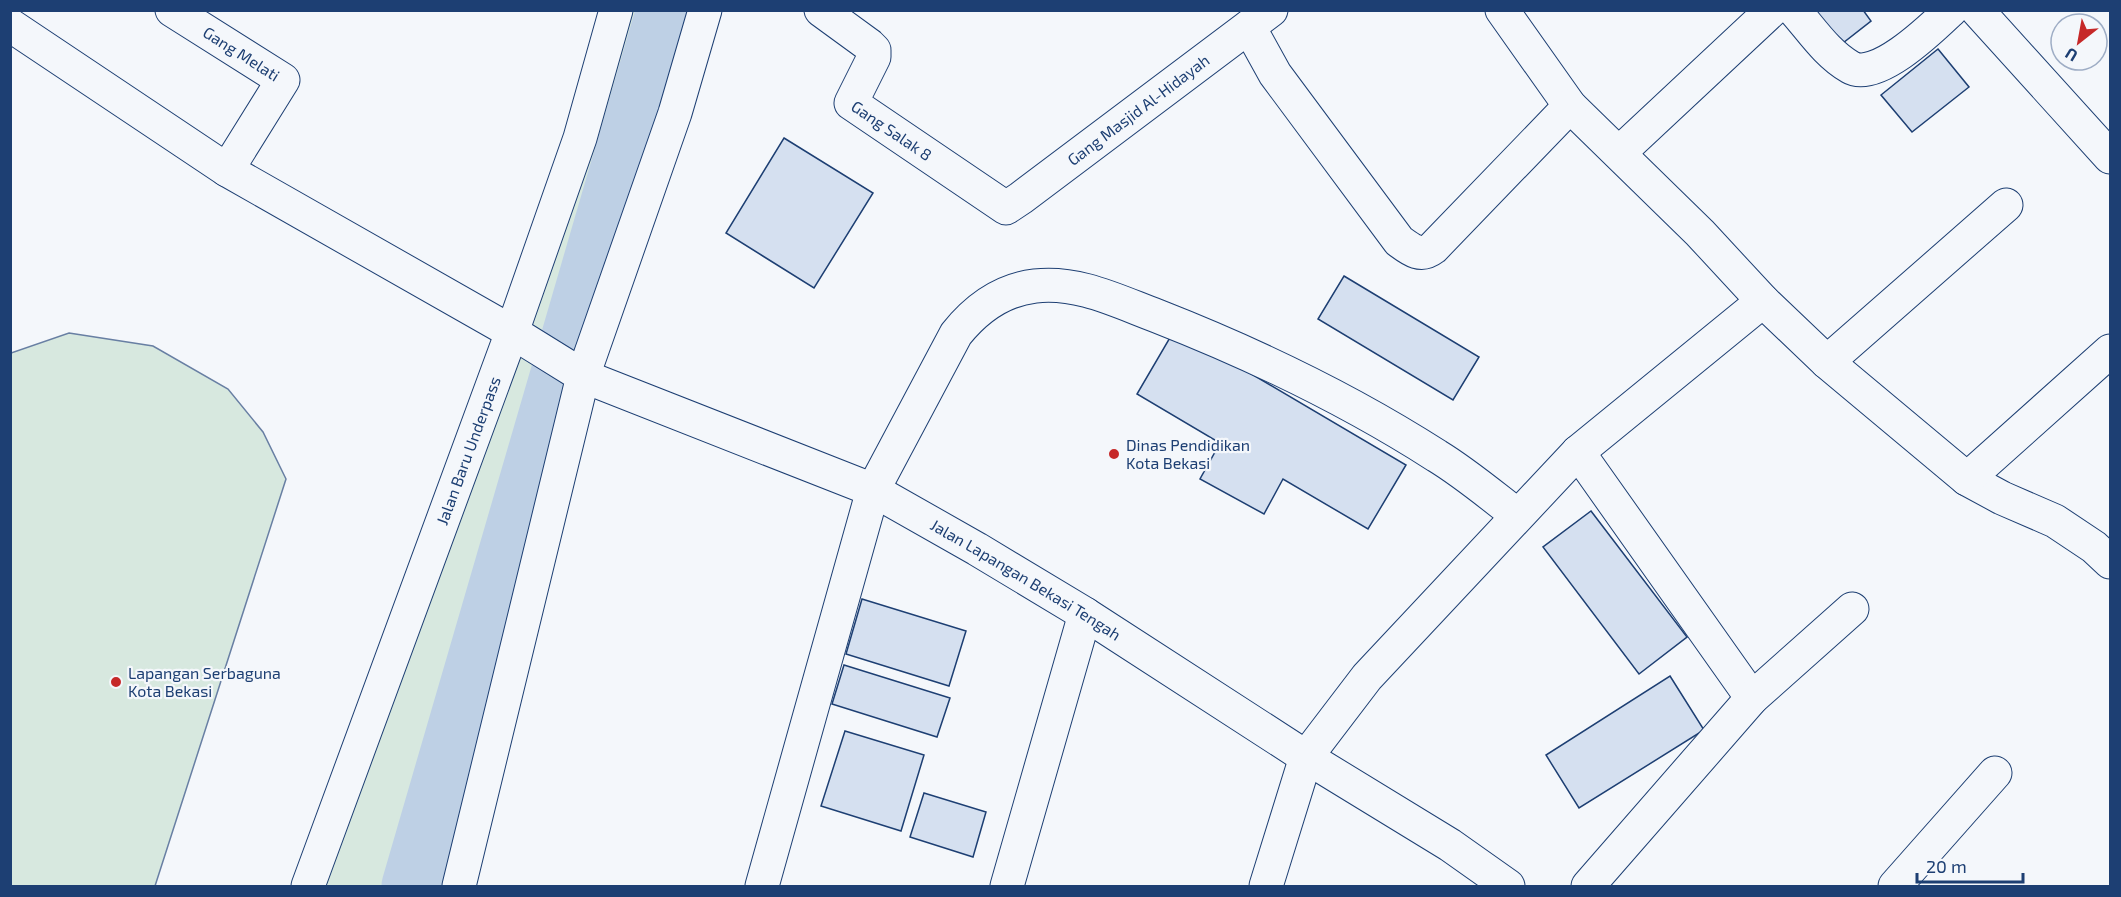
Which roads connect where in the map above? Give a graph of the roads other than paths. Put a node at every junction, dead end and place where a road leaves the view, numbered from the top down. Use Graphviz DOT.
graph roads {
  1 [pos="172,10"];
  2 [pos="616,10"];
  3 [pos="705,10"];
  4 [pos="821,10"];
  5 [pos="1502,10"];
  6 [pos="1772,10"];
  7 [pos="1794,10"];
  8 [pos="1951,10"];
  9 [pos="1977,10"];
  10 [pos="1260,19"];
  11 [pos="10,25"];
  12 [pos="1570,106"];
  13 [pos="1619,153"];
  14 [pos="2110,158"];
  15 [pos="227,170"];
  16 [pos="2006,205"];
  17 [pos="1006,208"];
  18 [pos="1763,301"];
  19 [pos="512,332"];
  20 [pos="2110,351"];
  21 [pos="1827,362"];
  22 [pos="583,376"];
  23 [pos="1578,452"];
  24 [pos="1967,479"];
  25 [pos="873,490"];
  26 [pos="1517,515"];
  27 [pos="2110,562"];
  28 [pos="1852,609"];
  29 [pos="1085,614"];
  30 [pos="1752,698"];
  31 [pos="1306,757"];
  32 [pos="1995,773"];
  33 [pos="308,886"];
  34 [pos="459,886"];
  35 [pos="762,886"];
  36 [pos="1007,886"];
  37 [pos="1266,886"];
  38 [pos="1508,886"];
  39 [pos="1588,886"];
  40 [pos="1895,886"];
  1 -- 15 [label="street, Gang Melati"];
  2 -- 19 [label="street, Jalan Baru Underpass"];
  3 -- 22 [label="street"];
  4 -- 17 [label="street, Gang Salak 8"];
  5 -- 12 [label="street"];
  6 -- 13 [label="street"];
  7 -- 8 [label="street"];
  9 -- 14 [label="street"];
  10 -- 12 [label="street"];
  10 -- 17 [label="street, Gang Masjid Al-Hidayah"];
  11 -- 15 [label="street, Jalan Lapangan Bekasi Tengah"];
  12 -- 13 [label="street"];
  13 -- 18 [label="street"];
  15 -- 19 [label="street, Jalan Lapangan Bekasi Tengah"];
  16 -- 21 [label="street"];
  18 -- 21 [label="street"];
  18 -- 23 [label="street"];
  19 -- 22 [label="street, Jalan Lapangan Bekasi Tengah"];
  19 -- 33 [label="street, Jalan Baru Underpass"];
  20 -- 24 [label="street"];
  21 -- 24 [label="street"];
  22 -- 25 [label="street, Jalan Lapangan Bekasi Tengah"];
  22 -- 34 [label="street"];
  23 -- 26 [label="street"];
  23 -- 30 [label="street"];
  24 -- 27 [label="street"];
  25 -- 26 [label="street"];
  25 -- 29 [label="street, Jalan Lapangan Bekasi Tengah"];
  25 -- 35 [label="street"];
  26 -- 31 [label="street"];
  28 -- 30 [label="street"];
  29 -- 31 [label="street, Jalan Lapangan Bekasi Tengah"];
  29 -- 36 [label="street"];
  30 -- 39 [label="street"];
  31 -- 37 [label="street"];
  31 -- 38 [label="street, Jalan Lapangan Bekasi Tengah"];
  32 -- 40 [label="street"];
}
